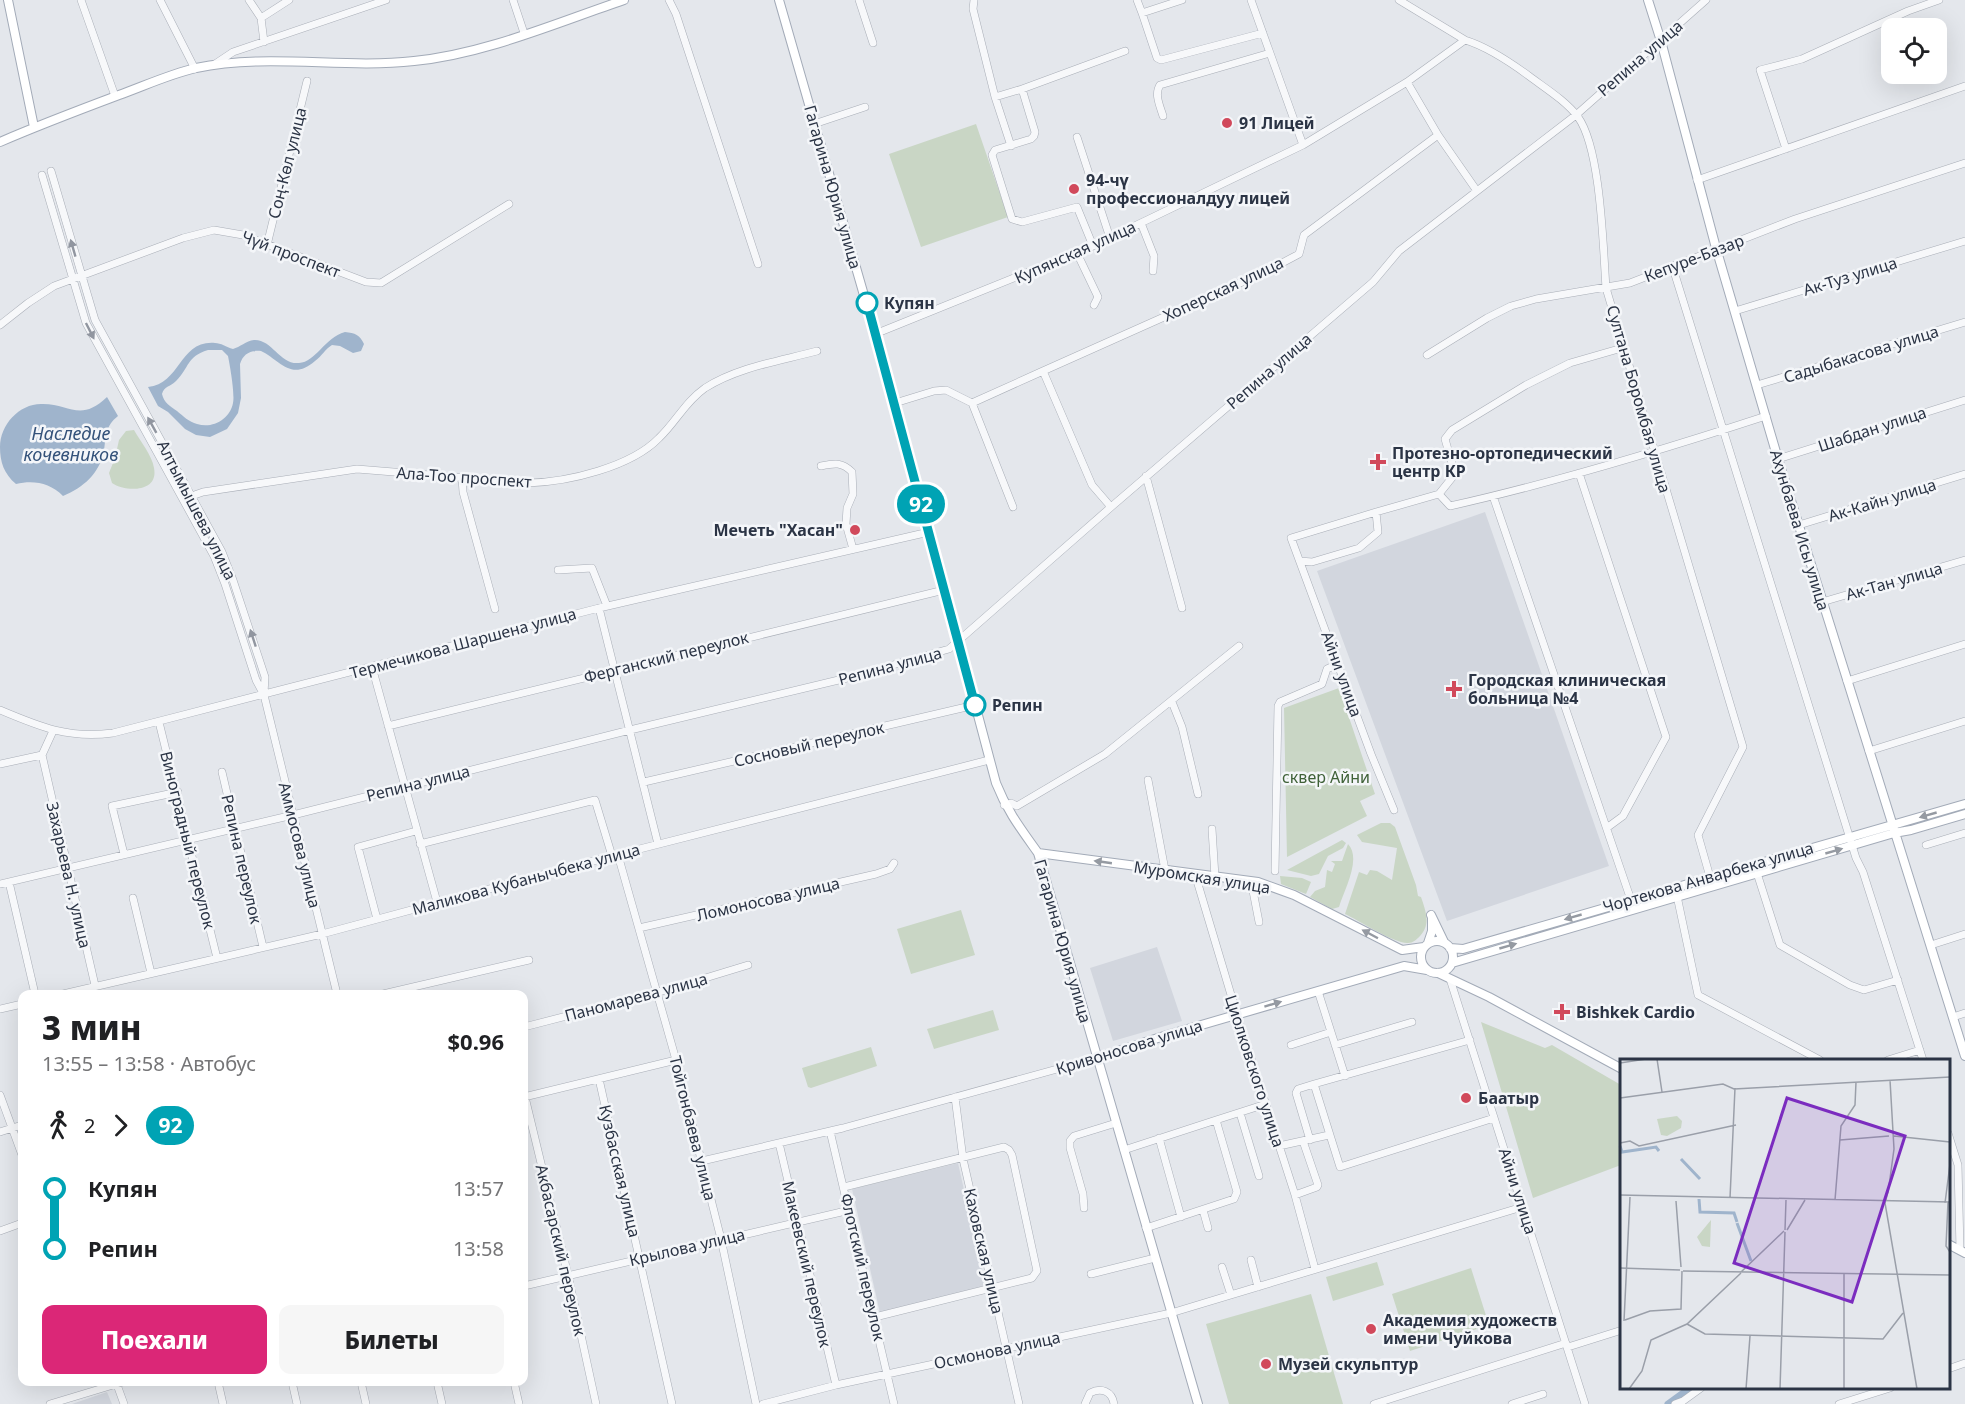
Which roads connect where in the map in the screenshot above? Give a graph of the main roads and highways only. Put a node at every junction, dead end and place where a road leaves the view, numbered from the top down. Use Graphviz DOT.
graph roads {
  1 [pos="8,0"];
  2 [pos="624,0"];
  3 [pos="779,0"];
  4 [pos="1648,0"];
  5 [pos="34,128"];
  6 [pos="0,142"];
  7 [pos="1965,804"];
  8 [pos="1965,814"];
  9 [pos="1893,828"];
  10 [pos="1038,853"];
  11 [pos="1426,945"];
  12 [pos="1447,945"];
  13 [pos="1401,950"];
  14 [pos="1452,964"];
  15 [pos="1404,966"];
  16 [pos="1427,970"];
  17 [pos="1438,973"];
  18 [pos="1470,987"];
  19 [pos="1965,1056"];
  20 [pos="1097,1058"];
  21 [pos="1620,1068"];
  22 [pos="1198,1404"];
  1 -- 5 [label="main road"];
  2 -- 5 [label="main road"];
  3 -- 10 [label="main road, Гагарина Юрия улица"];
  4 -- 9 [label="main road, Ахунбаева Исы улица"];
  5 -- 6 [label="main road"];
  7 -- 9 [label="main road, Чортекова Анварбека улица, one-way"];
  8 -- 9 [label="main road, Чортекова Анварбека улица"];
  9 -- 12 [label="main road, Чортекова Анварбека улица, one-way"];
  14 -- 9 [label="main road, Чортекова Анварбека улица, one-way"];
  9 -- 19 [label="main road, Ахунбаева Исы улица"];
  13 -- 10 [label="main road, Муромская улица, one-way"];
  10 -- 20 [label="main road, Гагарина Юрия улица"];
  11 -- 12 [label="main road"];
  11 -- 12 [label="main road"];
  11 -- 13 [label="main road"];
  11 -- 16 [label="main road"];
  12 -- 14 [label="main road"];
  13 -- 15 [label="main road"];
  14 -- 17 [label="main road"];
  14 -- 18 [label="main road"];
  15 -- 16 [label="main road, Кривоносова улица"];
  20 -- 15 [label="main road, Кривоносова улица, one-way"];
  16 -- 17 [label="main road"];
  17 -- 18 [label="main road"];
  18 -- 21 [label="main road"];
  20 -- 22 [label="main road, Гагарина Юрия улица"];
}
